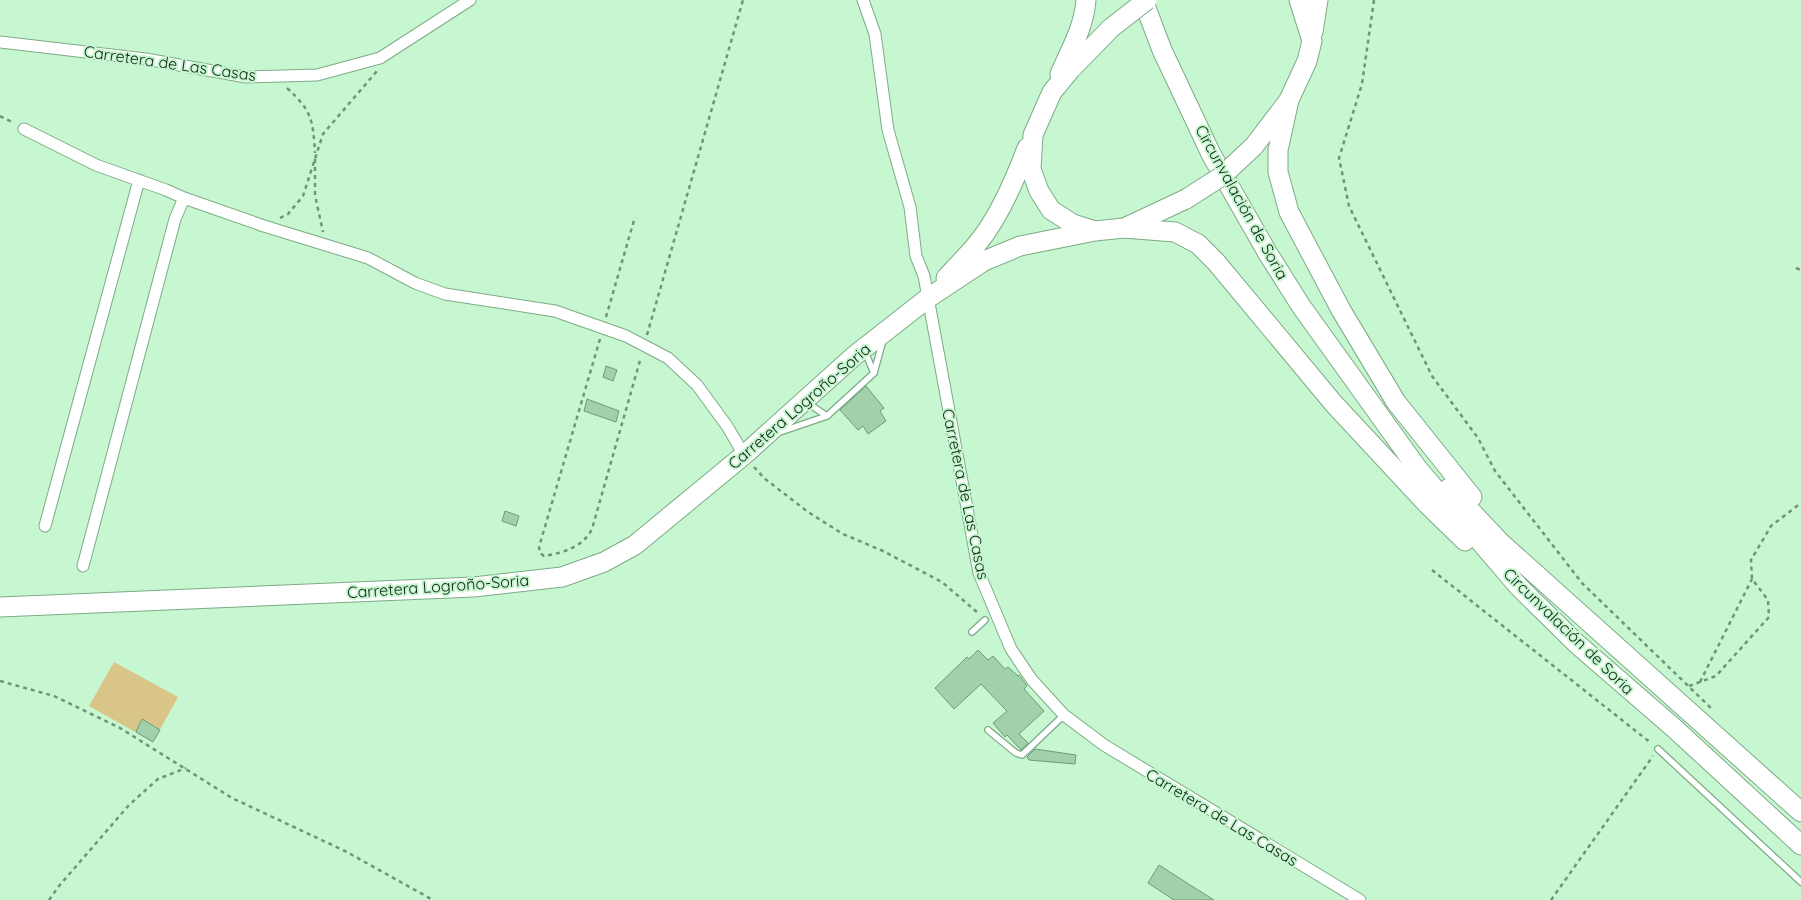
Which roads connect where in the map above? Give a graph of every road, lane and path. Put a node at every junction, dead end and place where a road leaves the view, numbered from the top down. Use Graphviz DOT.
graph roads {
  1 [pos="470,0"];
  2 [pos="863,0"];
  3 [pos="1086,0"];
  4 [pos="1143,0"];
  5 [pos="1147,0"];
  6 [pos="1299,0"];
  7 [pos="1318,0"];
  8 [pos="1374,0"];
  9 [pos="1312,41"];
  10 [pos="0,42"];
  11 [pos="389,52"];
  12 [pos="263,77"];
  13 [pos="1052,92"];
  14 [pos="1289,100"];
  15 [pos="0,116"];
  16 [pos="24,129"];
  17 [pos="1033,135"];
  18 [pos="315,156"];
  19 [pos="139,180"];
  20 [pos="184,198"];
  21 [pos="264,226"];
  22 [pos="1124,228"];
  23 [pos="1095,231"];
  24 [pos="334,248"];
  25 [pos="1796,268"];
  26 [pos="1801,270"];
  27 [pos="928,298"];
  28 [pos="886,331"];
  29 [pos="864,349"];
  30 [pos="874,373"];
  31 [pos="1364,392"];
  32 [pos="804,402"];
  33 [pos="827,416"];
  34 [pos="764,438"];
  35 [pos="744,456"];
  36 [pos="1801,503"];
  37 [pos="45,526"];
  38 [pos="83,566"];
  39 [pos="1432,570"];
  40 [pos="1752,579"];
  41 [pos="1518,587"];
  42 [pos="1552,588"];
  43 [pos="0,606"];
  44 [pos="985,620"];
  45 [pos="972,632"];
  46 [pos="0,681"];
  47 [pos="1700,682"];
  48 [pos="1689,686"];
  49 [pos="1717,714"];
  50 [pos="1064,715"];
  51 [pos="988,730"];
  52 [pos="1658,749"];
  53 [pos="186,768"];
  54 [pos="1801,812"];
  55 [pos="1801,845"];
  56 [pos="1801,882"];
  57 [pos="49,900"];
  58 [pos="433,900"];
  59 [pos="1360,900"];
  60 [pos="1551,900"];
  1 -- 11 [label="street, Carretera de Las Casas"];
  2 -- 27 [label="street, Carretera de Las Casas"];
  3 -- 13 [label="highway"];
  4 -- 31 [label="highway, Circunvalación de Soria"];
  5 -- 13 [label="highway, bridge"];
  6 -- 9 [label="highway"];
  7 -- 9 [label="highway"];
  8 -- 48 [label="path"];
  9 -- 14 [label="highway"];
  10 -- 12 [label="street, Carretera de Las Casas"];
  11 -- 12 [label="street, Carretera de Las Casas"];
  11 -- 18 [label="path"];
  12 -- 18 [label="path"];
  13 -- 17 [label="highway, Carretera Logroño-Soria"];
  14 -- 22 [label="highway, bridge"];
  14 -- 42 [label="highway"];
  15 -- 16 [label="path"];
  16 -- 19 [label="street"];
  17 -- 23 [label="highway"];
  17 -- 27 [label="highway, Carretera Logroño-Soria"];
  18 -- 21 [label="path"];
  18 -- 24 [label="path"];
  19 -- 20 [label="street"];
  19 -- 37 [label="street"];
  20 -- 21 [label="street"];
  20 -- 38 [label="street"];
  21 -- 24 [label="street"];
  22 -- 23 [label="highway, Carretera Logroño-Soria"];
  22 -- 41 [label="highway"];
  23 -- 27 [label="highway, Carretera Logroño-Soria"];
  24 -- 35 [label="street"];
  25 -- 26 [label="path"];
  27 -- 28 [label="highway, Carretera Logroño-Soria"];
  27 -- 50 [label="street, Carretera de Las Casas"];
  28 -- 29 [label="highway, Carretera Logroño-Soria"];
  28 -- 30 [label="lane"];
  29 -- 30 [label="lane"];
  29 -- 32 [label="highway, Carretera Logroño-Soria"];
  30 -- 33 [label="lane"];
  31 -- 41 [label="highway, Circunvalación de Soria"];
  31 -- 42 [label="highway, Circunvalación de Soria"];
  32 -- 33 [label="lane"];
  32 -- 34 [label="highway, Carretera Logroño-Soria"];
  33 -- 34 [label="lane"];
  34 -- 35 [label="highway, Carretera Logroño-Soria"];
  35 -- 43 [label="highway, Carretera Logroño-Soria"];
  35 -- 44 [label="path"];
  36 -- 40 [label="path"];
  39 -- 52 [label="path"];
  40 -- 47 [label="path"];
  40 -- 47 [label="path"];
  41 -- 55 [label="highway, Circunvalación de Soria"];
  42 -- 54 [label="highway, Circunvalación de Soria"];
  44 -- 45 [label="lane"];
  46 -- 53 [label="path"];
  47 -- 48 [label="path"];
  48 -- 49 [label="path"];
  50 -- 51 [label="lane"];
  50 -- 59 [label="street, Carretera de Las Casas"];
  52 -- 56 [label="lane"];
  52 -- 60 [label="path"];
  53 -- 57 [label="path"];
  53 -- 58 [label="path"];
}
